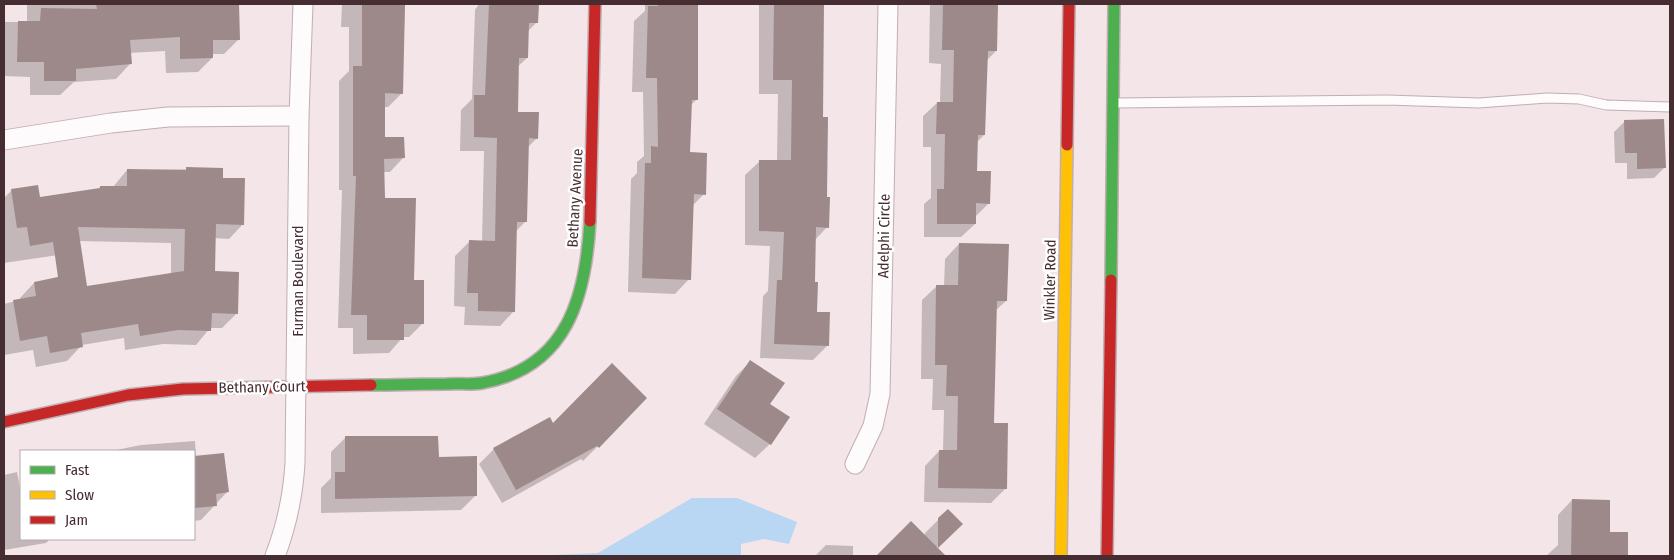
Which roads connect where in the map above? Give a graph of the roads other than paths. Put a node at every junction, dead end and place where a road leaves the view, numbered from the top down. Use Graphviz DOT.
graph roads {
  1 [pos="303,4"];
  2 [pos="595,4"];
  3 [pos="888,4"];
  4 [pos="1069,4"];
  5 [pos="1114,4"];
  6 [pos="1113,103"];
  7 [pos="1670,107"];
  8 [pos="299,116"];
  9 [pos="4,140"];
  10 [pos="521,369"];
  11 [pos="297,386"];
  12 [pos="4,422"];
  13 [pos="855,464"];
  14 [pos="276,556"];
  15 [pos="1061,556"];
  16 [pos="1107,556"];
  1 -- 8 [label="street, Furman Boulevard"];
  2 -- 10 [label="street, Bethany Avenue"];
  3 -- 13 [label="street, Adelphi Circle"];
  4 -- 15 [label="street, Winkler Road"];
  5 -- 6 [label="street"];
  6 -- 7 [label="lane"];
  6 -- 16 [label="street"];
  8 -- 9 [label="street"];
  8 -- 11 [label="street, Furman Boulevard"];
  10 -- 11 [label="street, Bethany Court"];
  11 -- 12 [label="street, Bethany Court"];
  11 -- 14 [label="street, Furman Boulevard"];
}
